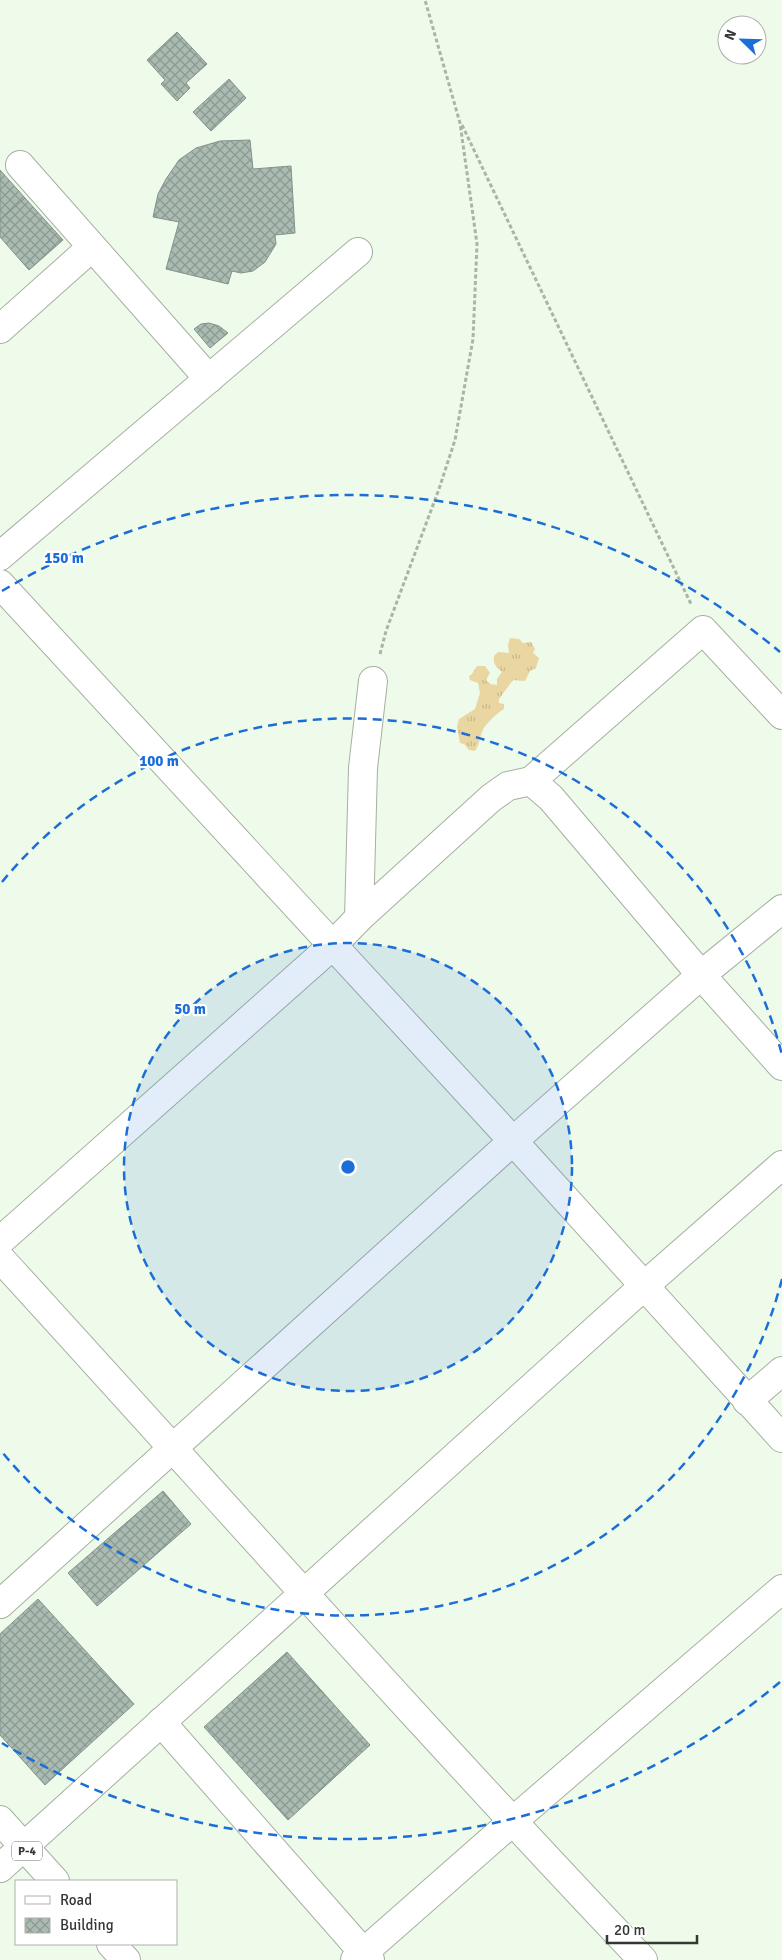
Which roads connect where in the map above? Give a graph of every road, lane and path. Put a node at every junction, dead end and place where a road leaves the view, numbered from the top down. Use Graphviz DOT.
graph roads {
  1 [pos="425,0"];
  2 [pos="460,122"];
  3 [pos="20,165"];
  4 [pos="92,247"];
  5 [pos="358,252"];
  6 [pos="0,330"];
  7 [pos="209,379"];
  8 [pos="0,556"];
  9 [pos="0,584"];
  10 [pos="704,630"];
  11 [pos="374,681"];
  12 [pos="782,715"];
  13 [pos="531,781"];
  14 [pos="782,909"];
  15 [pos="359,918"];
  16 [pos="332,946"];
  17 [pos="701,975"];
  18 [pos="782,1066"];
  19 [pos="513,1141"];
  20 [pos="782,1165"];
  21 [pos="0,1241"];
  22 [pos="0,1258"];
  23 [pos="644,1286"];
  24 [pos="782,1371"];
  25 [pos="747,1401"];
  26 [pos="782,1438"];
  27 [pos="173,1447"];
  28 [pos="782,1589"];
  29 [pos="303,1594"];
  30 [pos="0,1604"];
  31 [pos="161,1722"];
  32 [pos="0,1820"];
  33 [pos="513,1821"];
  34 [pos="24,1847"];
  35 [pos="0,1868"];
  36 [pos="54,1880"];
  37 [pos="112,1945"];
  38 [pos="363,1958"];
  39 [pos="126,1960"];
  40 [pos="643,1960"];
  1 -- 2 [label="path"];
  2 -- 10 [label="path"];
  2 -- 11 [label="path"];
  3 -- 4 [label="main road"];
  4 -- 6 [label="main road"];
  4 -- 7 [label="main road"];
  5 -- 7 [label="main road"];
  7 -- 8 [label="main road"];
  9 -- 16 [label="main road"];
  10 -- 12 [label="main road"];
  10 -- 13 [label="main road"];
  11 -- 15 [label="main road"];
  13 -- 15 [label="main road"];
  13 -- 17 [label="main road"];
  14 -- 17 [label="main road"];
  15 -- 16 [label="main road"];
  16 -- 19 [label="main road"];
  16 -- 21 [label="main road"];
  17 -- 18 [label="main road"];
  17 -- 19 [label="main road"];
  19 -- 23 [label="main road"];
  19 -- 27 [label="main road"];
  20 -- 23 [label="main road"];
  22 -- 27 [label="main road"];
  23 -- 25 [label="main road"];
  23 -- 29 [label="main road"];
  24 -- 25 [label="main road"];
  25 -- 26 [label="main road"];
  27 -- 29 [label="main road"];
  27 -- 30 [label="main road"];
  28 -- 33 [label="main road"];
  29 -- 31 [label="main road"];
  29 -- 33 [label="main road"];
  31 -- 34 [label="main road"];
  31 -- 38 [label="main road"];
  32 -- 34 [label="main road, P-4"];
  33 -- 38 [label="main road"];
  33 -- 40 [label="main road"];
  34 -- 35 [label="main road"];
  34 -- 36 [label="main road, P-4"];
  37 -- 39 [label="main road"];
}
